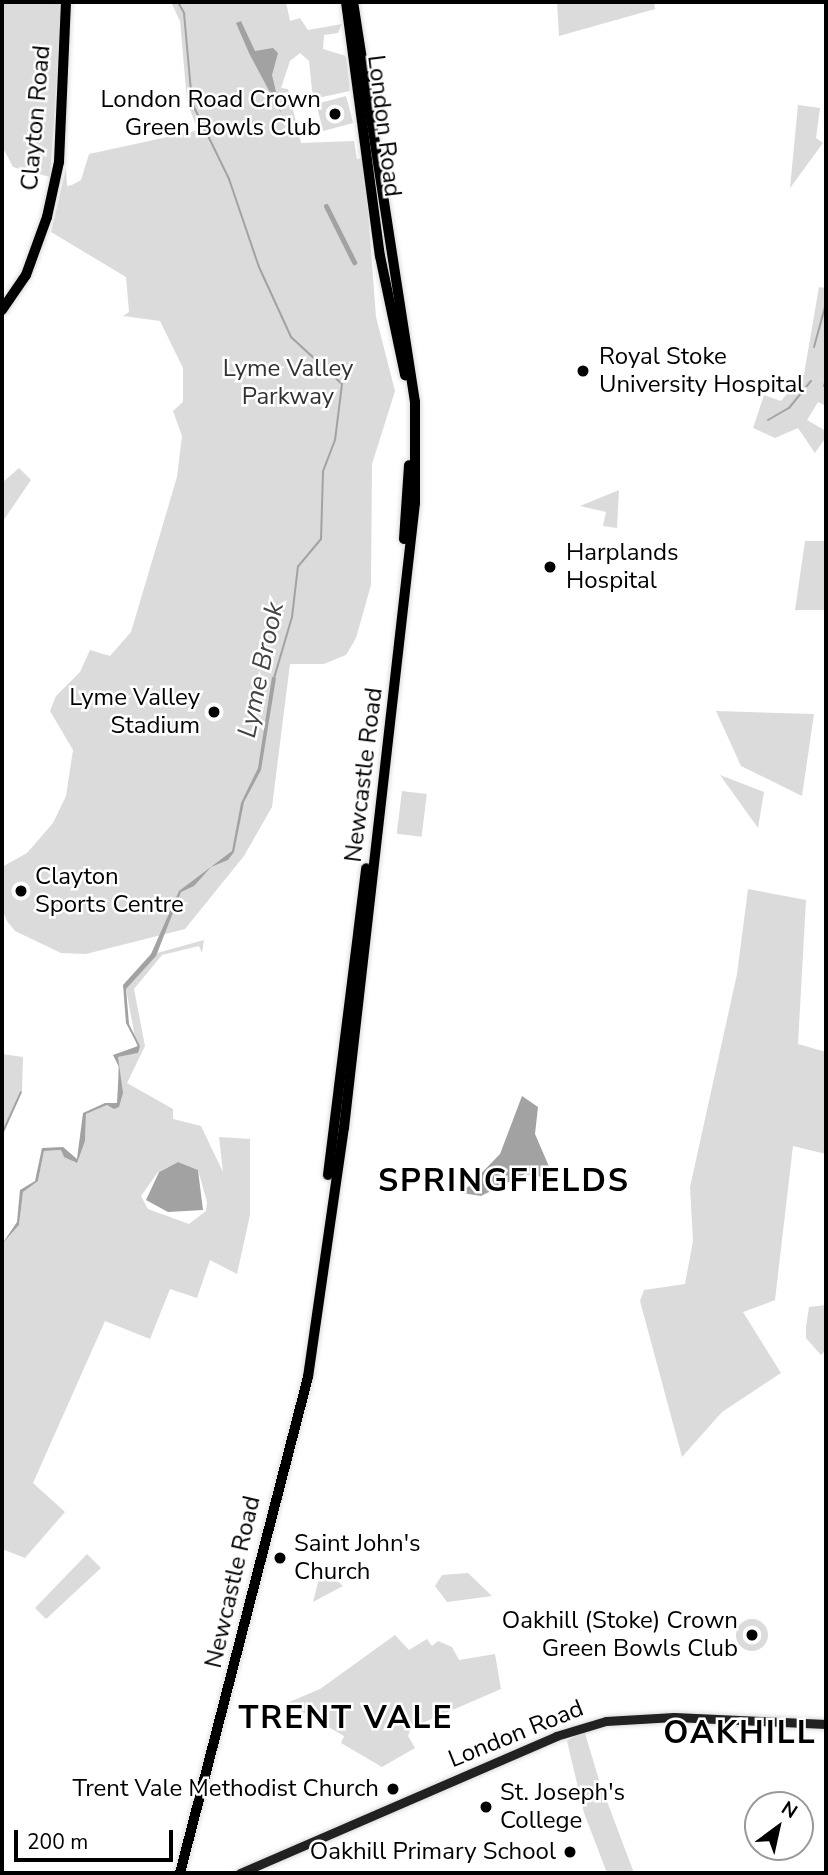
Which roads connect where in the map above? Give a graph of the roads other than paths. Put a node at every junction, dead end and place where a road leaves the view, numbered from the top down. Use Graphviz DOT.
graph roads {
  1 [pos="66,2"];
  2 [pos="346,2"];
  3 [pos="353,2"];
  4 [pos="370,127"];
  5 [pos="385,255"];
  6 [pos="2,310"];
  7 [pos="365,909"];
  8 [pos="338,1131"];
  9 [pos="324,1243"];
  10 [pos="826,1724"];
  11 [pos="180,1873"];
  12 [pos="240,1873"];
  1 -- 6 [label="main road, Clayton Road"];
  2 -- 4 [label="highway, London Road"];
  3 -- 4 [label="highway, London Road"];
  4 -- 5 [label="highway, London Road"];
  5 -- 7 [label="highway, Newcastle Road"];
  7 -- 8 [label="highway, Newcastle Road"];
  7 -- 8 [label="highway, Newcastle Road"];
  8 -- 9 [label="highway, Newcastle Road"];
  8 -- 9 [label="highway, Newcastle Road"];
  9 -- 11 [label="highway, Newcastle Road"];
  10 -- 12 [label="main road, London Road"];
}
